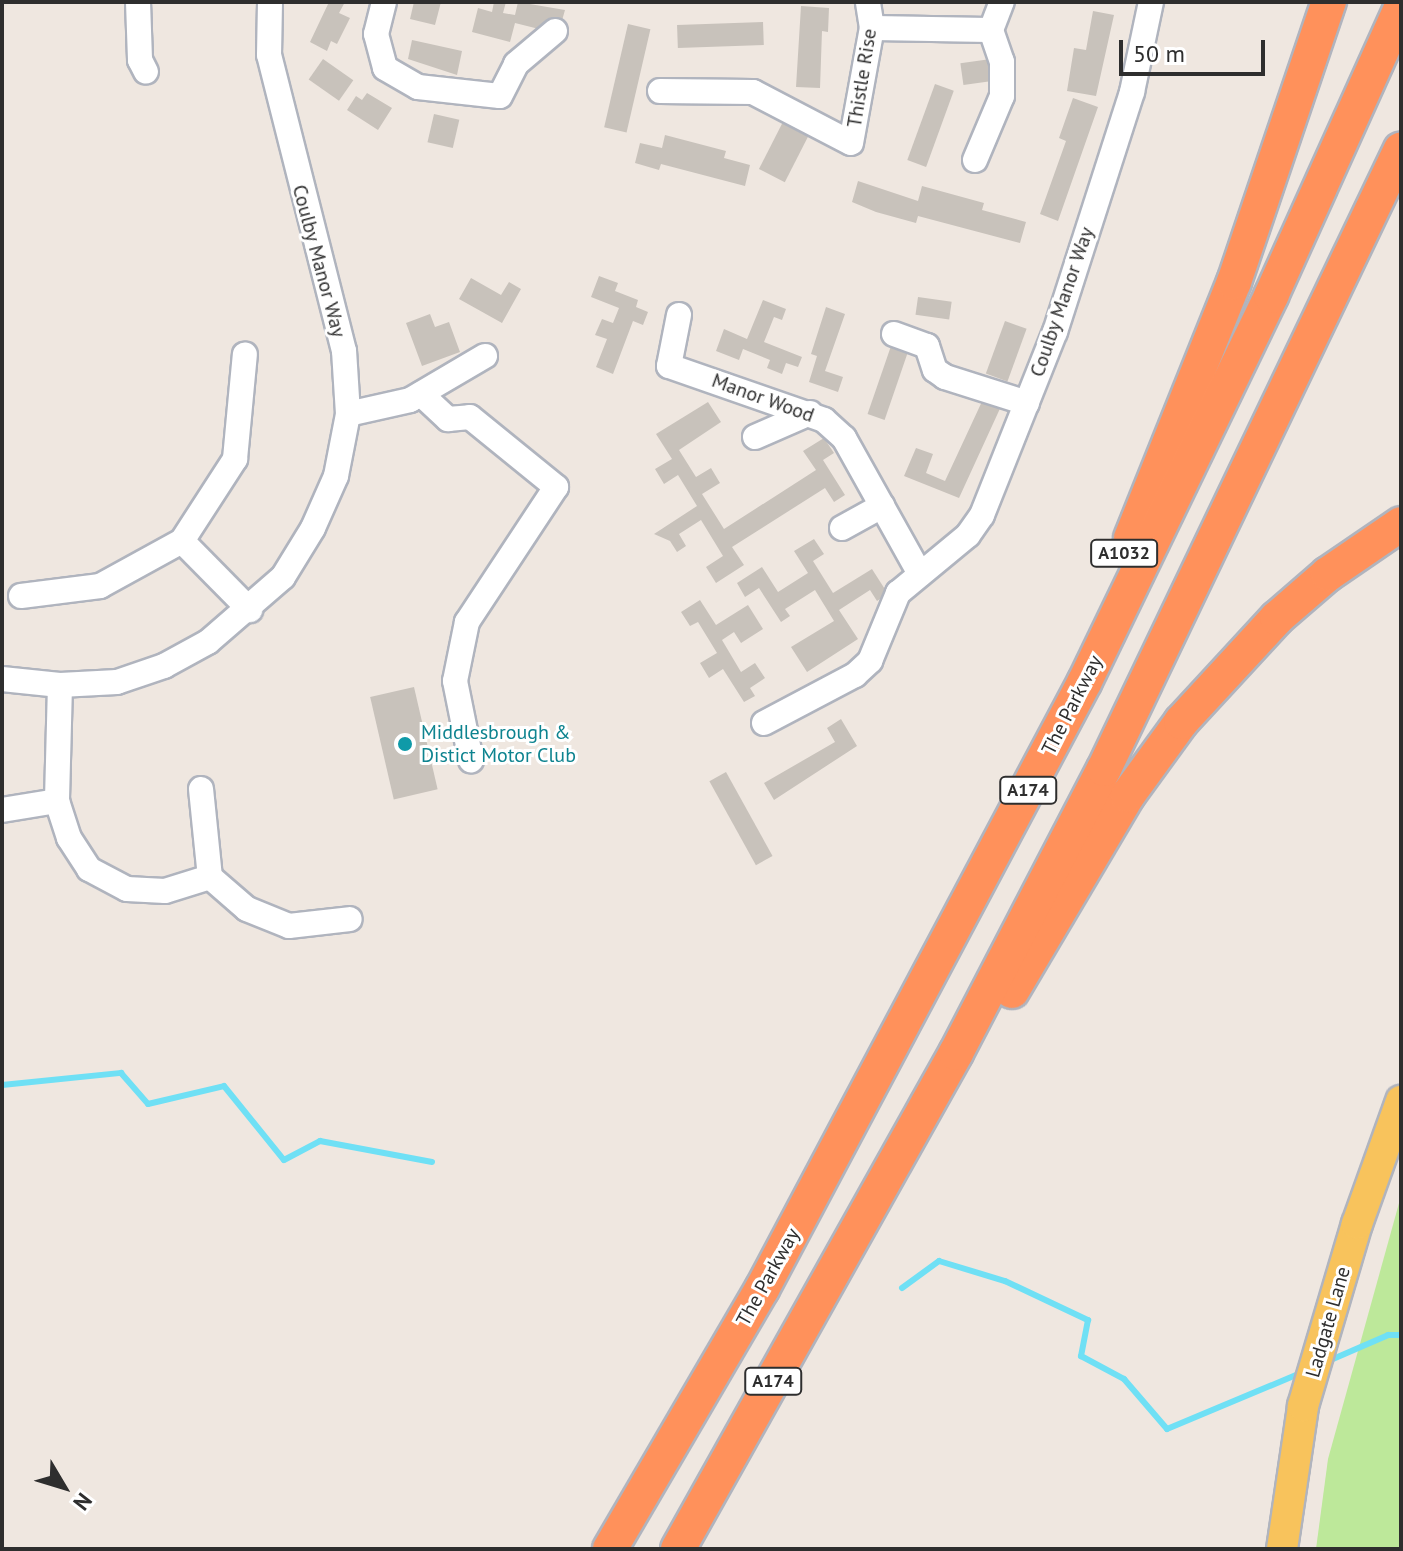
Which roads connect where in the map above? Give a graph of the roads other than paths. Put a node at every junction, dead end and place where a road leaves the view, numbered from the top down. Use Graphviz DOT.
graph roads {
  1 [pos="138,2"];
  2 [pos="270,2"];
  3 [pos="384,2"];
  4 [pos="868,2"];
  5 [pos="1002,2"];
  6 [pos="1151,2"];
  7 [pos="1313,2"];
  8 [pos="1329,2"];
  9 [pos="1401,8"];
  10 [pos="872,28"];
  11 [pos="991,30"];
  12 [pos="555,31"];
  13 [pos="1309,53"];
  14 [pos="146,72"];
  15 [pos="660,91"];
  16 [pos="1401,149"];
  17 [pos="975,160"];
  18 [pos="679,315"];
  19 [pos="894,334"];
  20 [pos="245,354"];
  21 [pos="485,356"];
  22 [pos="421,394"];
  23 [pos="1027,403"];
  24 [pos="810,413"];
  25 [pos="348,414"];
  26 [pos="755,437"];
  27 [pos="882,506"];
  28 [pos="1401,524"];
  29 [pos="842,528"];
  30 [pos="182,541"];
  31 [pos="920,574"];
  32 [pos="21,596"];
  33 [pos="250,610"];
  34 [pos="2,679"];
  35 [pos="60,685"];
  36 [pos="764,723"];
  37 [pos="471,760"];
  38 [pos="201,789"];
  39 [pos="57,801"];
  40 [pos="2,810"];
  41 [pos="1011,823"];
  42 [pos="210,877"];
  43 [pos="350,919"];
  44 [pos="1401,1101"];
  45 [pos="868,1214"];
  46 [pos="610,1549"];
  47 [pos="678,1549"];
  48 [pos="1282,1549"];
  1 -- 14 [label="street"];
  2 -- 25 [label="street, Coulby Manor Way"];
  3 -- 12 [label="street"];
  4 -- 10 [label="street, Thistle Rise"];
  5 -- 11 [label="street"];
  6 -- 23 [label="street, Coulby Manor Way"];
  7 -- 13 [label="highway"];
  8 -- 13 [label="highway, A1032"];
  9 -- 41 [label="highway, The Parkway / A174"];
  10 -- 11 [label="street"];
  10 -- 15 [label="street, Thistle Rise"];
  11 -- 17 [label="street"];
  13 -- 41 [label="highway, A1032"];
  16 -- 45 [label="highway, A174"];
  18 -- 24 [label="street, Manor Wood"];
  19 -- 23 [label="street"];
  20 -- 30 [label="street"];
  21 -- 22 [label="street"];
  22 -- 25 [label="street"];
  22 -- 37 [label="street"];
  23 -- 31 [label="street, Coulby Manor Way"];
  24 -- 26 [label="street"];
  24 -- 27 [label="street, Manor Wood"];
  25 -- 33 [label="street, Coulby Manor Way"];
  27 -- 29 [label="street"];
  27 -- 31 [label="street, Manor Wood"];
  28 -- 45 [label="highway, A174"];
  30 -- 32 [label="street"];
  30 -- 33 [label="street"];
  31 -- 36 [label="street, Coulby Manor Way"];
  33 -- 35 [label="street, Coulby Manor Way"];
  34 -- 35 [label="street, Coulby Manor Way"];
  35 -- 39 [label="street"];
  38 -- 42 [label="street"];
  39 -- 40 [label="street"];
  39 -- 42 [label="street"];
  41 -- 46 [label="highway, The Parkway / A174"];
  42 -- 43 [label="street"];
  44 -- 48 [label="main road, Ladgate Lane"];
  45 -- 47 [label="highway, A174"];
}
